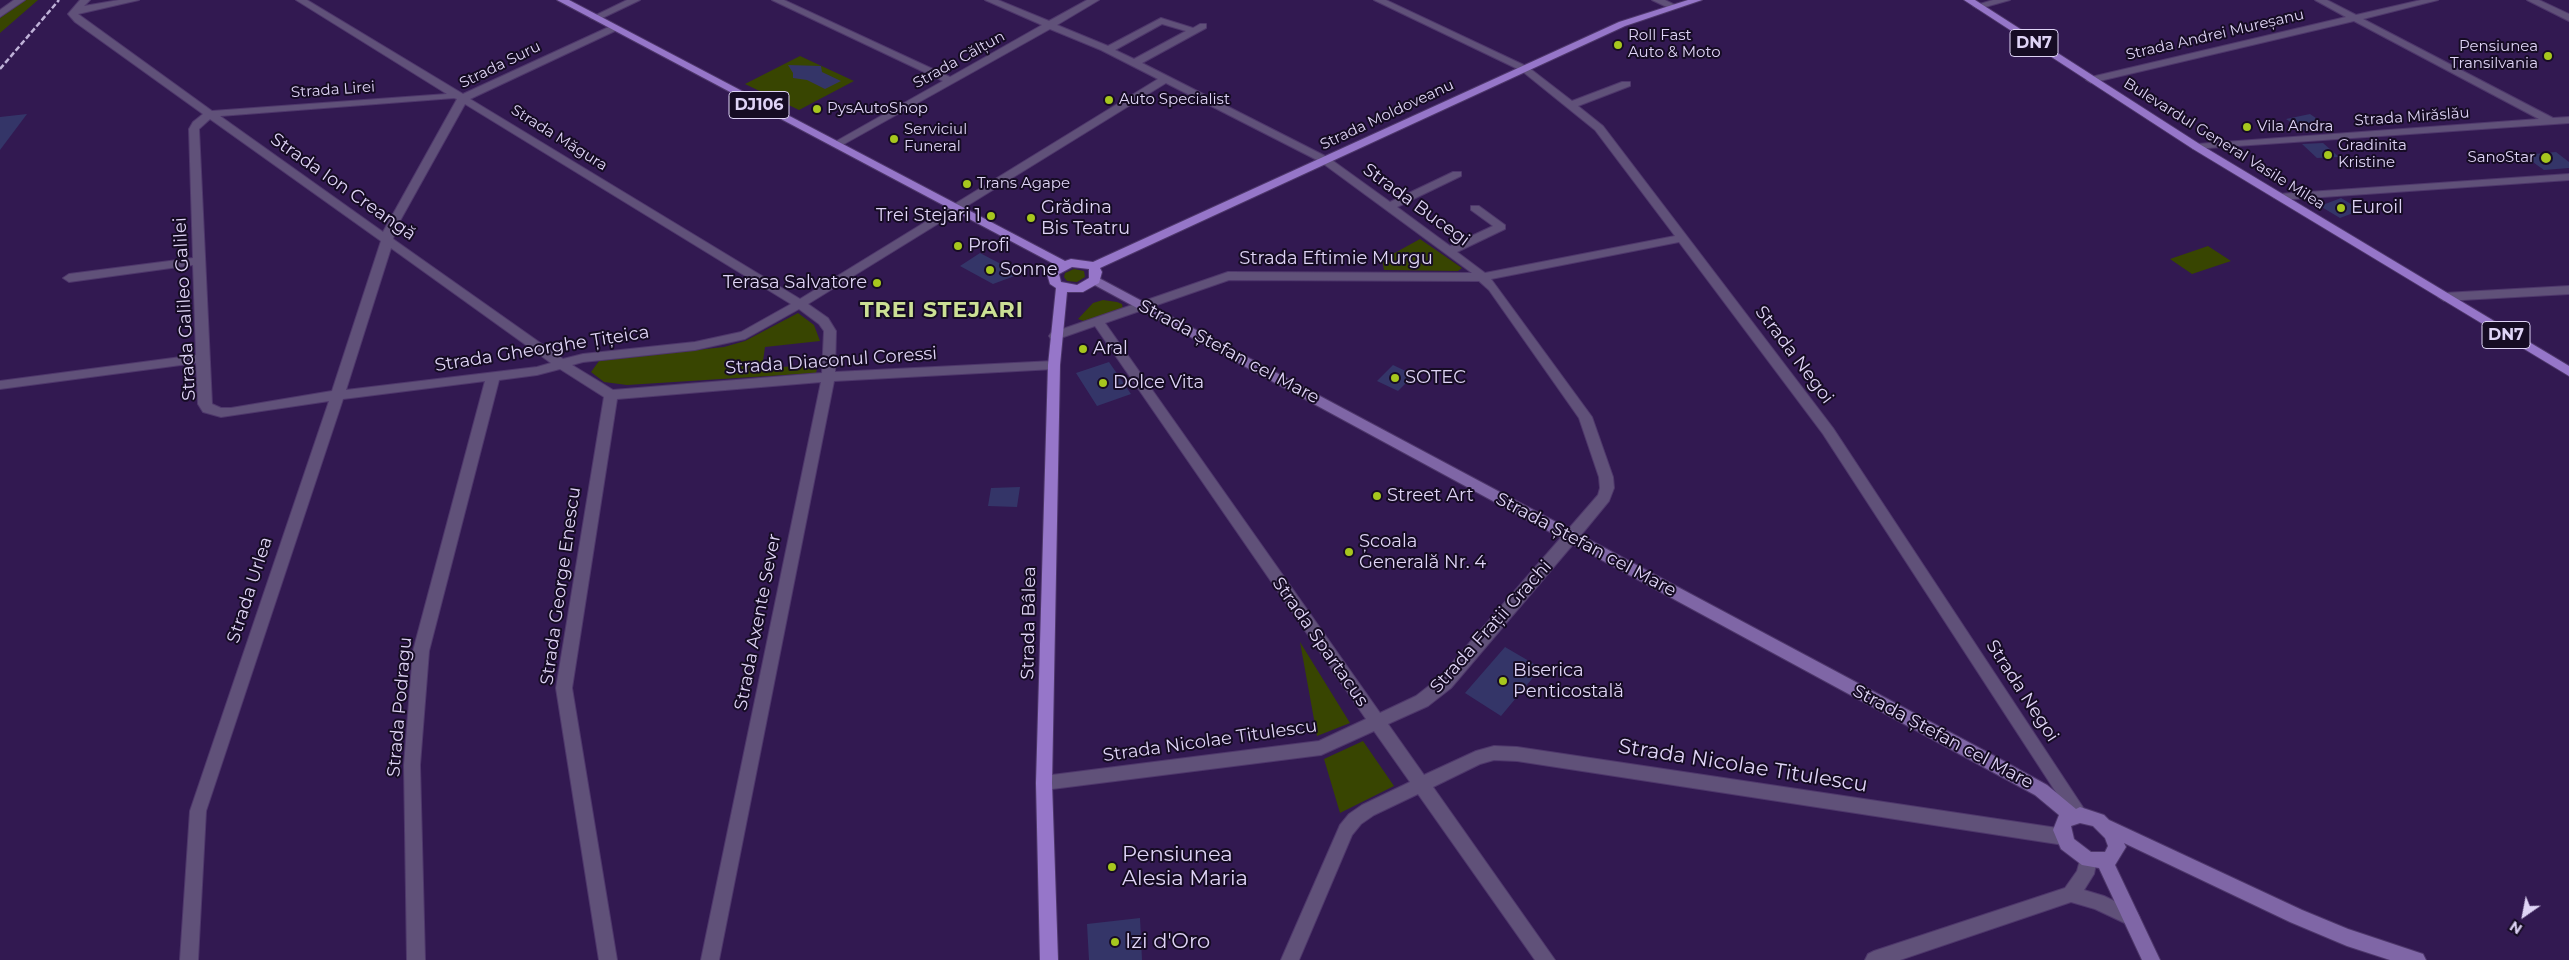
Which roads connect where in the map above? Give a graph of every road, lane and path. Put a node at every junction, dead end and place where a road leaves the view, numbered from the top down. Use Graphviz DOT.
graph roads {
  1 [pos="20,0"];
  2 [pos="85,0"];
  3 [pos="134,0"];
  4 [pos="301,0"];
  5 [pos="562,0"];
  6 [pos="635,0"];
  7 [pos="778,0"];
  8 [pos="990,0"];
  9 [pos="1094,0"];
  10 [pos="1378,0"];
  11 [pos="1405,0"];
  12 [pos="1657,0"];
  13 [pos="1697,0"];
  14 [pos="1968,0"];
  15 [pos="2005,0"];
  16 [pos="2320,0"];
  17 [pos="2433,0"];
  18 [pos="2532,0"];
  19 [pos="1392,6"];
  20 [pos="1978,6"];
  21 [pos="1674,7"];
  22 [pos="75,11"];
  23 [pos="0,14"];
  24 [pos="595,18"];
  25 [pos="2354,18"];
  26 [pos="2569,18"];
  27 [pos="1051,25"];
  28 [pos="1203,26"];
  29 [pos="614,28"];
  30 [pos="1191,30"];
  31 [pos="1108,50"];
  32 [pos="1135,63"];
  33 [pos="1525,68"];
  34 [pos="1166,79"];
  35 [pos="2091,80"];
  36 [pos="951,81"];
  37 [pos="1626,84"];
  38 [pos="460,96"];
  39 [pos="1572,105"];
  40 [pos="210,114"];
  41 [pos="2569,120"];
  42 [pos="2551,121"];
  43 [pos="837,145"];
  44 [pos="2197,147"];
  45 [pos="1325,160"];
  46 [pos="1457,174"];
  47 [pos="2569,177"];
  48 [pos="2279,197"];
  49 [pos="1389,207"];
  50 [pos="958,208"];
  51 [pos="1475,208"];
  52 [pos="1682,238"];
  53 [pos="387,240"];
  54 [pos="1449,252"];
  55 [pos="199,262"];
  56 [pos="1064,265"];
  57 [pos="1093,267"];
  58 [pos="1483,277"];
  59 [pos="69,278"];
  60 [pos="1095,280"];
  61 [pos="1062,288"];
  62 [pos="2569,290"];
  63 [pos="2444,297"];
  64 [pos="800,304"];
  65 [pos="1143,306"];
  66 [pos="1098,322"];
  67 [pos="1055,336"];
  68 [pos="202,358"];
  69 [pos="561,364"];
  70 [pos="1054,365"];
  71 [pos="2569,372"];
  72 [pos="493,376"];
  73 [pos="828,377"];
  74 [pos="0,385"];
  75 [pos="336,394"];
  76 [pos="611,395"];
  77 [pos="1571,537"];
  78 [pos="1377,722"];
  79 [pos="1044,783"];
  80 [pos="1422,784"];
  81 [pos="2076,816"];
  82 [pos="2106,826"];
  83 [pos="2064,837"];
  84 [pos="2096,860"];
  85 [pos="2071,894"];
  86 [pos="2132,918"];
  87 [pos="189,960"];
  88 [pos="416,960"];
  89 [pos="608,960"];
  90 [pos="710,960"];
  91 [pos="1048,960"];
  92 [pos="1290,960"];
  93 [pos="1546,960"];
  94 [pos="1874,960"];
  95 [pos="2151,960"];
  96 [pos="2417,960"];
  1 -- 23 [label="street"];
  2 -- 22 [label="street"];
  3 -- 22 [label="street"];
  4 -- 38 [label="street, Strada Măgura"];
  5 -- 24 [label="main road, DJ106"];
  6 -- 24 [label="street"];
  7 -- 36 [label="street"];
  8 -- 27 [label="street, Strada Bucegi"];
  9 -- 27 [label="street, Strada Călțun"];
  10 -- 19 [label="street, Strada Negoi"];
  11 -- 19 [label="street"];
  12 -- 21 [label="street"];
  13 -- 21 [label="main road, Strada Moldoveanu"];
  14 -- 20 [label="main road, Bulevardul General Vasile Milea / DN7"];
  15 -- 20 [label="street"];
  16 -- 25 [label="street"];
  17 -- 25 [label="street, Strada Andrei Mureșanu"];
  18 -- 26 [label="street"];
  19 -- 33 [label="street, Strada Negoi"];
  20 -- 35 [label="main road, Bulevardul General Vasile Milea / DN7"];
  21 -- 33 [label="main road, Strada Moldoveanu"];
  22 -- 40 [label="street, Strada Ion Creangă"];
  24 -- 29 [label="main road, DJ106"];
  25 -- 35 [label="street, Strada Andrei Mureșanu"];
  25 -- 42 [label="street"];
  27 -- 31 [label="street, Strada Bucegi"];
  27 -- 36 [label="street, Strada Călțun"];
  28 -- 32 [label="street"];
  29 -- 38 [label="street, Strada Suru"];
  29 -- 43 [label="main road, DJ106"];
  30 -- 31 [label="street"];
  31 -- 32 [label="street, Strada Bucegi"];
  32 -- 34 [label="street, Strada Bucegi"];
  33 -- 39 [label="street, Strada Negoi"];
  33 -- 45 [label="main road, Strada Moldoveanu"];
  34 -- 45 [label="street, Strada Bucegi"];
  34 -- 50 [label="street, Strada Gheorghe Țițeica"];
  35 -- 44 [label="main road, Bulevardul General Vasile Milea / DN7"];
  36 -- 43 [label="street, Strada Călțun"];
  37 -- 39 [label="street"];
  38 -- 40 [label="street, Strada Lirei"];
  38 -- 53 [label="street, Strada Suru"];
  38 -- 64 [label="street, Strada Măgura"];
  39 -- 52 [label="street, Strada Negoi"];
  40 -- 53 [label="street, Strada Ion Creangă"];
  40 -- 55 [label="street, Strada Galileo Galilei"];
  41 -- 42 [label="street, Strada Mirăslău"];
  42 -- 44 [label="street, Strada Mirăslău"];
  43 -- 50 [label="main road, DJ106"];
  44 -- 48 [label="main road, Bulevardul General Vasile Milea / DN7"];
  45 -- 49 [label="street, Strada Bucegi"];
  45 -- 57 [label="main road, Strada Moldoveanu"];
  46 -- 49 [label="street"];
  47 -- 48 [label="street"];
  48 -- 63 [label="main road, Bulevardul General Vasile Milea / DN7"];
  49 -- 54 [label="street, Strada Bucegi"];
  50 -- 56 [label="main road, DJ106"];
  50 -- 64 [label="street, Strada Gheorghe Țițeica"];
  51 -- 54 [label="street"];
  52 -- 58 [label="street, Strada Eftimie Murgu"];
  52 -- 81 [label="street, Strada Negoi"];
  53 -- 69 [label="street, Strada Ion Creangă"];
  53 -- 75 [label="street, Strada Urlea"];
  54 -- 58 [label="street, Strada Bucegi"];
  55 -- 59 [label="street"];
  55 -- 68 [label="street, Strada Galileo Galilei"];
  56 -- 57 [label="main road, DJ106"];
  56 -- 61 [label="main road"];
  57 -- 60 [label="main road"];
  58 -- 65 [label="street, Strada Eftimie Murgu"];
  58 -- 77 [label="street, Strada Bucegi"];
  60 -- 61 [label="main road"];
  60 -- 65 [label="main road, Strada Ștefan cel Mare"];
  61 -- 67 [label="main road, Strada Bâlea"];
  62 -- 63 [label="street"];
  63 -- 71 [label="main road, Bulevardul General Vasile Milea / DN7"];
  64 -- 69 [label="street, Strada Gheorghe Țițeica"];
  64 -- 73 [label="street, Strada Axente Sever"];
  65 -- 66 [label="street, Strada Eftimie Murgu"];
  65 -- 77 [label="main road, Strada Ștefan cel Mare"];
  66 -- 67 [label="street, Strada Eftimie Murgu"];
  66 -- 78 [label="street, Strada Spartacus"];
  67 -- 70 [label="main road, Strada Bâlea"];
  68 -- 74 [label="street"];
  68 -- 75 [label="street, Strada Galileo Galilei"];
  69 -- 72 [label="street, Strada Gheorghe Țițeica"];
  69 -- 76 [label="street, Strada Ion Creangă"];
  70 -- 73 [label="street, Strada Diaconul Coressi"];
  70 -- 79 [label="main road, Strada Bâlea"];
  72 -- 75 [label="street, Strada Gheorghe Țițeica"];
  72 -- 88 [label="street, Strada Podragu"];
  73 -- 76 [label="street, Strada Diaconul Coressi"];
  73 -- 90 [label="street, Strada Axente Sever"];
  75 -- 87 [label="street, Strada Urlea"];
  76 -- 89 [label="street, Strada George Enescu"];
  77 -- 78 [label="street, Strada Frații Grachi"];
  77 -- 81 [label="main road, Strada Ștefan cel Mare"];
  78 -- 79 [label="street, Strada Nicolae Titulescu"];
  78 -- 80 [label="street, Strada Spartacus"];
  79 -- 91 [label="main road, Strada Bâlea"];
  80 -- 83 [label="street, Strada Nicolae Titulescu"];
  80 -- 92 [label="street"];
  80 -- 93 [label="street, Strada Spartacus"];
  81 -- 82 [label="main road"];
  81 -- 83 [label="main road"];
  82 -- 84 [label="main road"];
  82 -- 96 [label="main road"];
  83 -- 84 [label="main road"];
  84 -- 85 [label="street"];
  84 -- 86 [label="main road"];
  85 -- 86 [label="street"];
  85 -- 94 [label="street"];
  86 -- 95 [label="main road"];
}
